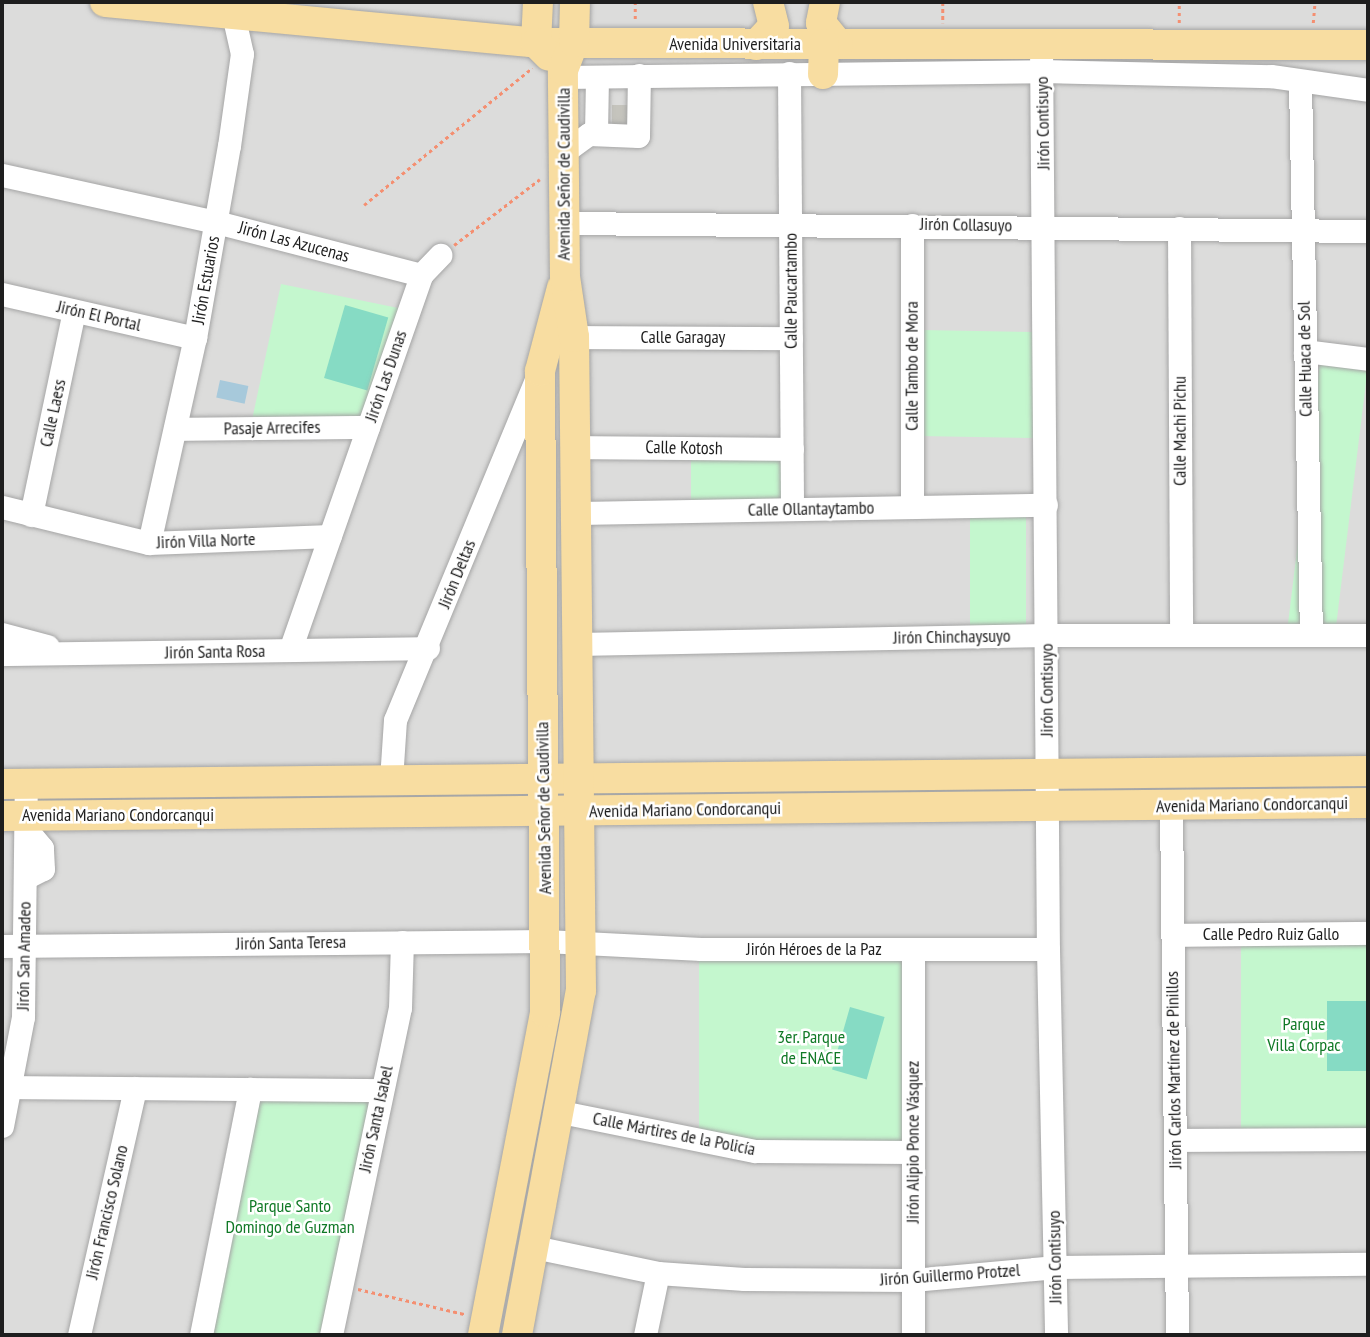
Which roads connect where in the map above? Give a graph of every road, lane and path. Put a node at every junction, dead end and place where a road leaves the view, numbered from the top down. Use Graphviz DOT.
graph roads {
  1 [pos="104,2"];
  2 [pos="538,2"];
  3 [pos="575,2"];
  4 [pos="768,2"];
  5 [pos="825,2"];
  6 [pos="280,10"];
  7 [pos="332,13"];
  8 [pos="233,15"];
  9 [pos="574,42"];
  10 [pos="757,45"];
  11 [pos="1368,45"];
  12 [pos="828,54"];
  13 [pos="1042,57"];
  14 [pos="549,64"];
  15 [pos="789,74"];
  16 [pos="639,75"];
  17 [pos="597,77"];
  18 [pos="1300,83"];
  19 [pos="1368,90"];
  20 [pos="614,120"];
  21 [pos="564,156"];
  22 [pos="2,175"];
  23 [pos="364,205"];
  24 [pos="216,222"];
  25 [pos="564,223"];
  26 [pos="790,223"];
  27 [pos="912,225"];
  28 [pos="1044,226"];
  29 [pos="1179,228"];
  30 [pos="1302,230"];
  31 [pos="1368,231"];
  32 [pos="440,255"];
  33 [pos="421,275"];
  34 [pos="565,277"];
  35 [pos="2,295"];
  36 [pos="75,311"];
  37 [pos="574,337"];
  38 [pos="195,338"];
  39 [pos="791,338"];
  40 [pos="1305,351"];
  41 [pos="1368,359"];
  42 [pos="540,371"];
  43 [pos="368,427"];
  44 [pos="175,429"];
  45 [pos="575,447"];
  46 [pos="792,449"];
  47 [pos="1046,505"];
  48 [pos="2,507"];
  49 [pos="912,507"];
  50 [pos="792,509"];
  51 [pos="576,513"];
  52 [pos="31,515"];
  53 [pos="330,536"];
  54 [pos="149,543"];
  55 [pos="2,635"];
  56 [pos="1046,635"];
  57 [pos="1181,635"];
  58 [pos="1311,635"];
  59 [pos="1368,635"];
  60 [pos="577,644"];
  61 [pos="428,648"];
  62 [pos="290,650"];
  63 [pos="2,654"];
  64 [pos="77,654"];
  65 [pos="1368,771"];
  66 [pos="1047,775"];
  67 [pos="579,779"];
  68 [pos="391,780"];
  69 [pos="543,780"];
  70 [pos="14,784"];
  71 [pos="1368,803"];
  72 [pos="1171,805"];
  73 [pos="1047,807"];
  74 [pos="579,811"];
  75 [pos="544,812"];
  76 [pos="27,819"];
  77 [pos="25,878"];
  78 [pos="1368,933"];
  79 [pos="1173,935"];
  80 [pos="545,941"];
  81 [pos="402,942"];
  82 [pos="581,943"];
  83 [pos="13,946"];
  84 [pos="913,949"];
  85 [pos="1048,949"];
  86 [pos="11,1087"];
  87 [pos="135,1088"];
  88 [pos="250,1089"];
  89 [pos="382,1090"];
  90 [pos="561,1112"];
  91 [pos="2,1126"];
  92 [pos="1368,1139"];
  93 [pos="1175,1140"];
  94 [pos="913,1152"];
  95 [pos="534,1247"];
  96 [pos="1176,1264"];
  97 [pos="1368,1264"];
  98 [pos="1056,1267"];
  99 [pos="658,1273"];
  100 [pos="913,1280"];
  101 [pos="341,1285"];
  102 [pos="484,1327"];
  103 [pos="79,1335"];
  104 [pos="201,1335"];
  105 [pos="331,1335"];
  106 [pos="517,1335"];
  107 [pos="645,1335"];
  108 [pos="913,1335"];
  109 [pos="1056,1335"];
  110 [pos="1177,1335"];
  1 -- 8 [label="main road, Avenida Universitaria"];
  2 -- 14 [label="main road, Avenida Señor de Caudivilla"];
  3 -- 9 [label="main road"];
  4 -- 10 [label="main road"];
  5 -- 12 [label="main road"];
  6 -- 7 [label="main road, Avenida Universitaria"];
  6 -- 8 [label="main road, Avenida Universitaria"];
  7 -- 14 [label="main road, Avenida Universitaria"];
  8 -- 24 [label="street, Jirón Estuarios"];
  9 -- 10 [label="main road, Avenida Universitaria"];
  9 -- 14 [label="main road, Avenida Universitaria"];
  10 -- 12 [label="main road, Avenida Universitaria"];
  11 -- 13 [label="main road, Avenida Universitaria"];
  12 -- 13 [label="main road, Avenida Universitaria"];
  12 -- 15 [label="street, Avenida Universitaria"];
  13 -- 18 [label="street, Avenida Universitaria"];
  13 -- 28 [label="street, Jirón Contisuyo"];
  14 -- 17 [label="street, Avenida Universitaria"];
  14 -- 21 [label="main road, Avenida Señor de Caudivilla"];
  14 -- 23 [label="path"];
  15 -- 16 [label="street, Avenida Universitaria"];
  15 -- 26 [label="street, Calle Paucartambo"];
  16 -- 17 [label="street, Avenida Universitaria"];
  16 -- 20 [label="street"];
  17 -- 20 [label="street"];
  18 -- 19 [label="street, Avenida Universitaria"];
  18 -- 30 [label="street, Calle Huaca de Sol"];
  20 -- 21 [label="street"];
  21 -- 25 [label="main road, Avenida Señor de Caudivilla"];
  21 -- 32 [label="path"];
  22 -- 24 [label="street, Jirón Las Azucenas"];
  24 -- 33 [label="street, Jirón Las Azucenas"];
  24 -- 38 [label="street, Jirón Estuarios"];
  25 -- 26 [label="street, Jirón Collasuyo"];
  25 -- 34 [label="main road, Avenida Señor de Caudivilla"];
  26 -- 27 [label="street, Jirón Collasuyo"];
  26 -- 39 [label="street, Calle Paucartambo"];
  27 -- 28 [label="street, Jirón Collasuyo"];
  27 -- 49 [label="street, Calle Tambo de Mora"];
  28 -- 29 [label="street, Jirón Collasuyo"];
  28 -- 47 [label="street, Jirón Contisuyo"];
  29 -- 30 [label="street, Jirón Collasuyo"];
  29 -- 57 [label="street, Calle Machi Pichu"];
  30 -- 31 [label="street, Jirón Collasuyo"];
  30 -- 40 [label="street, Calle Huaca de Sol"];
  32 -- 33 [label="street, Jirón Las Dunas"];
  33 -- 43 [label="street, Jirón Las Dunas"];
  34 -- 37 [label="main road, Avenida Señor de Caudivilla"];
  34 -- 42 [label="main road, Avenida Señor de Caudivilla"];
  35 -- 36 [label="street, Jirón El Portal"];
  36 -- 38 [label="street, Jirón El Portal"];
  36 -- 52 [label="street, Calle Laess"];
  37 -- 39 [label="street, Calle Garagay"];
  37 -- 45 [label="main road, Avenida Señor de Caudivilla"];
  38 -- 44 [label="street, Jirón Estuarios"];
  39 -- 46 [label="street, Calle Paucartambo"];
  40 -- 41 [label="street"];
  40 -- 58 [label="street, Calle Huaca de Sol"];
  42 -- 61 [label="street, Jirón Deltas"];
  42 -- 69 [label="main road, Avenida Señor de Caudivilla"];
  43 -- 44 [label="street, Pasaje Arrecifes"];
  43 -- 53 [label="street, Jirón Las Dunas"];
  44 -- 54 [label="street, Jirón Estuarios"];
  45 -- 46 [label="street, Calle Kotosh"];
  45 -- 51 [label="main road, Avenida Señor de Caudivilla"];
  46 -- 50 [label="street, Calle Paucartambo"];
  47 -- 49 [label="street, Calle Ollantaytambo"];
  47 -- 56 [label="street, Jirón Contisuyo"];
  48 -- 52 [label="street, Jirón Villa Norte"];
  49 -- 50 [label="street, Calle Ollantaytambo"];
  50 -- 51 [label="street, Calle Ollantaytambo"];
  51 -- 60 [label="main road, Avenida Señor de Caudivilla"];
  52 -- 54 [label="street, Jirón Villa Norte"];
  53 -- 54 [label="street, Jirón Villa Norte"];
  53 -- 62 [label="street, Jirón Las Dunas"];
  55 -- 64 [label="street"];
  56 -- 57 [label="street, Jirón Chinchaysuyo"];
  56 -- 60 [label="street, Jirón Chinchaysuyo"];
  56 -- 66 [label="street, Jirón Contisuyo"];
  57 -- 58 [label="street, Jirón Chinchaysuyo"];
  58 -- 59 [label="street, Jirón Chinchaysuyo"];
  60 -- 67 [label="main road, Avenida Señor de Caudivilla"];
  61 -- 62 [label="street, Jirón Santa Rosa"];
  61 -- 68 [label="street, Jirón Deltas"];
  62 -- 64 [label="street, Jirón Santa Rosa"];
  63 -- 64 [label="street, Jirón Santa Rosa"];
  65 -- 66 [label="main road, Avenida Mariano Condorcanqui"];
  66 -- 67 [label="main road, Avenida Mariano Condorcanqui"];
  66 -- 73 [label="street, Jirón Contisuyo"];
  67 -- 69 [label="main road, Avenida Mariano Condorcanqui"];
  67 -- 74 [label="main road, Avenida Señor de Caudivilla"];
  68 -- 69 [label="main road, Avenida Mariano Condorcanqui"];
  68 -- 70 [label="main road, Avenida Mariano Condorcanqui"];
  69 -- 75 [label="main road, Avenida Señor de Caudivilla"];
  70 -- 76 [label="street, Jirón San Amadeo"];
  71 -- 72 [label="main road, Avenida Mariano Condorcanqui"];
  72 -- 73 [label="main road, Avenida Mariano Condorcanqui"];
  72 -- 79 [label="street, Jirón Carlos Martínez de Pinillos"];
  73 -- 74 [label="main road, Avenida Mariano Condorcanqui"];
  73 -- 85 [label="street, Jirón Contisuyo"];
  74 -- 75 [label="main road, Avenida Mariano Condorcanqui"];
  74 -- 82 [label="main road, Avenida Señor de Caudivilla"];
  75 -- 76 [label="main road, Avenida Mariano Condorcanqui"];
  75 -- 80 [label="main road, Avenida Señor de Caudivilla"];
  76 -- 77 [label="street, Jirón San Amadeo"];
  76 -- 77 [label="street"];
  77 -- 83 [label="street, Jirón San Amadeo"];
  78 -- 79 [label="street, Calle Pedro Ruiz Gallo"];
  79 -- 93 [label="street, Jirón Carlos Martínez de Pinillos"];
  80 -- 81 [label="street, Jirón Santa Teresa"];
  80 -- 82 [label="street, Jirón Santa Teresa"];
  80 -- 102 [label="main road, Avenida Señor de Caudivilla"];
  81 -- 83 [label="street, Jirón Santa Teresa"];
  81 -- 89 [label="street, Jirón Santa Isabel"];
  82 -- 84 [label="street, Jirón Héroes de la Paz"];
  82 -- 90 [label="main road, Avenida Señor de Caudivilla"];
  83 -- 86 [label="street, Jirón San Amadeo"];
  84 -- 85 [label="street, Jirón Héroes de la Paz"];
  84 -- 94 [label="street, Jirón Alipio Ponce Vásquez"];
  85 -- 98 [label="street, Jirón Contisuyo"];
  86 -- 87 [label="street"];
  86 -- 91 [label="street, Jirón San Amadeo"];
  87 -- 88 [label="street"];
  87 -- 103 [label="street, Jirón Francisco Solano"];
  88 -- 89 [label="street"];
  88 -- 104 [label="street"];
  89 -- 101 [label="street, Jirón Santa Isabel"];
  90 -- 94 [label="street, Calle Mártires de la Policía"];
  90 -- 95 [label="main road, Avenida Señor de Caudivilla"];
  92 -- 93 [label="street"];
  93 -- 96 [label="street, Jirón Carlos Martínez de Pinillos"];
  94 -- 100 [label="street, Jirón Alipio Ponce Vásquez"];
  95 -- 99 [label="street, Jirón Guillermo Protzel"];
  95 -- 106 [label="main road, Avenida Señor de Caudivilla"];
  96 -- 97 [label="street, Jirón Guillermo Protzel"];
  96 -- 98 [label="street, Jirón Guillermo Protzel"];
  96 -- 110 [label="street, Jirón Carlos Martínez de Pinillos"];
  98 -- 100 [label="street, Jirón Guillermo Protzel"];
  98 -- 109 [label="street, Jirón Contisuyo"];
  99 -- 100 [label="street, Jirón Guillermo Protzel"];
  99 -- 107 [label="street"];
  100 -- 108 [label="street, Jirón Alipio Ponce Vásquez"];
  101 -- 102 [label="path"];
  101 -- 105 [label="street, Jirón Santa Isabel"];
}
